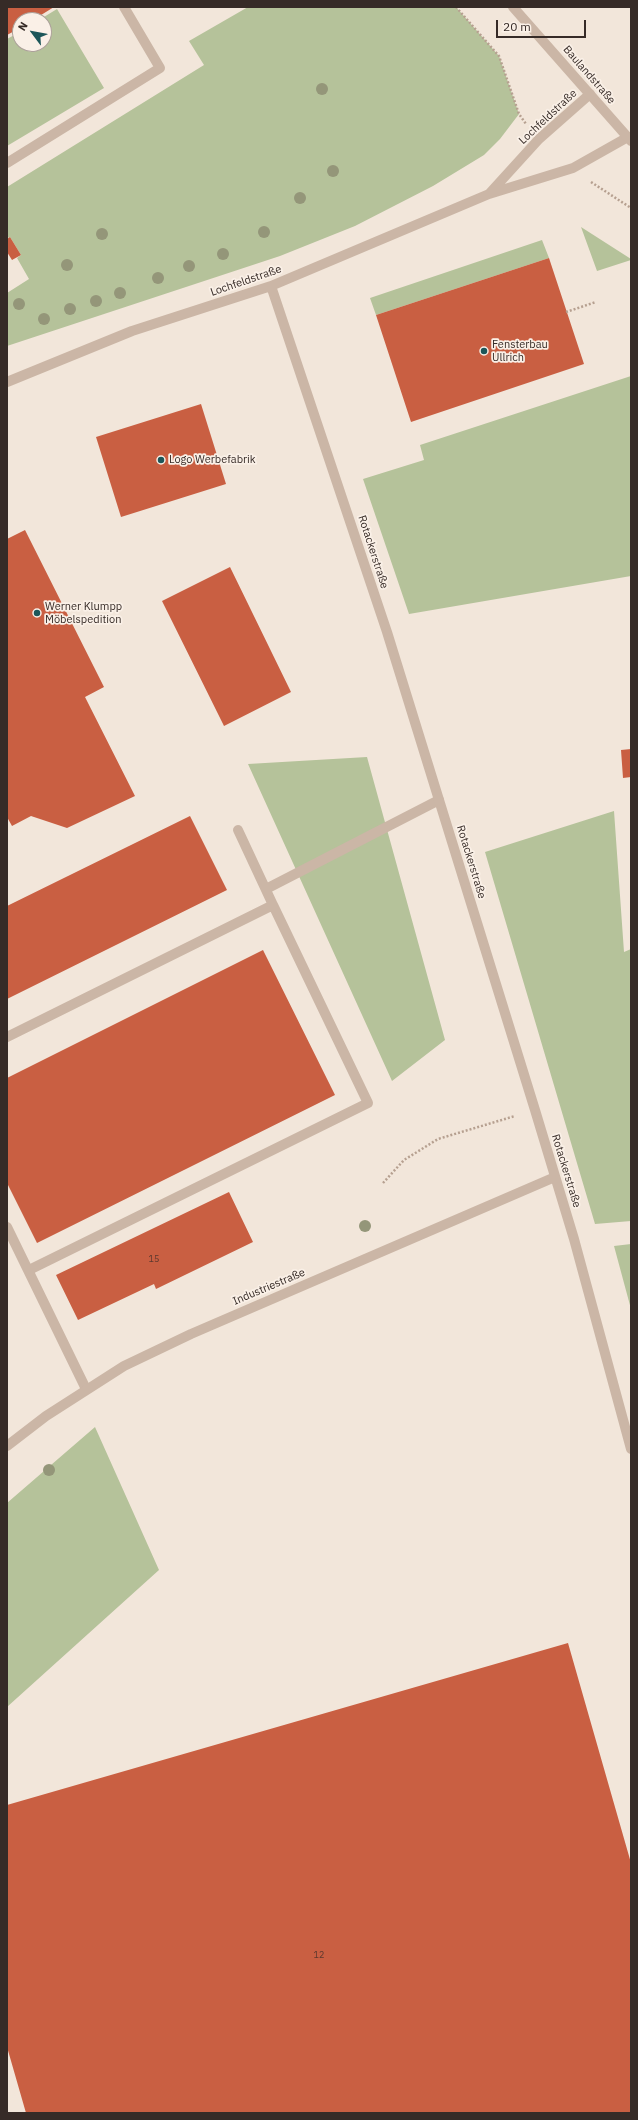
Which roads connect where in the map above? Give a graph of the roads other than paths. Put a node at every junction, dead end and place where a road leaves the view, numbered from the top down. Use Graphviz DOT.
graph roads {
  1 [pos="124,7"];
  2 [pos="513,7"];
  3 [pos="590,94"];
  4 [pos="629,139"];
  5 [pos="7,163"];
  6 [pos="489,194"];
  7 [pos="271,286"];
  8 [pos="7,382"];
  9 [pos="439,800"];
  10 [pos="238,830"];
  11 [pos="266,890"];
  12 [pos="274,905"];
  13 [pos="7,1037"];
  14 [pos="555,1177"];
  15 [pos="7,1227"];
  16 [pos="29,1270"];
  17 [pos="86,1389"];
  18 [pos="7,1446"];
  19 [pos="631,1449"];
  1 -- 5 [label="street"];
  2 -- 3 [label="street, Baulandstraße"];
  3 -- 4 [label="street, Baulandstraße"];
  3 -- 6 [label="street, Lochfeldstraße"];
  4 -- 6 [label="street, Lochfeldstraße"];
  6 -- 7 [label="street, Lochfeldstraße"];
  7 -- 8 [label="street, Lochfeldstraße"];
  7 -- 9 [label="street, Rotackerstraße"];
  9 -- 11 [label="street"];
  9 -- 14 [label="street, Rotackerstraße"];
  10 -- 11 [label="street"];
  11 -- 12 [label="street"];
  12 -- 13 [label="street"];
  12 -- 16 [label="street"];
  14 -- 17 [label="street, Industriestraße"];
  14 -- 19 [label="street, Rotackerstraße"];
  15 -- 16 [label="street"];
  16 -- 17 [label="street"];
  17 -- 18 [label="street, Industriestraße"];
}
